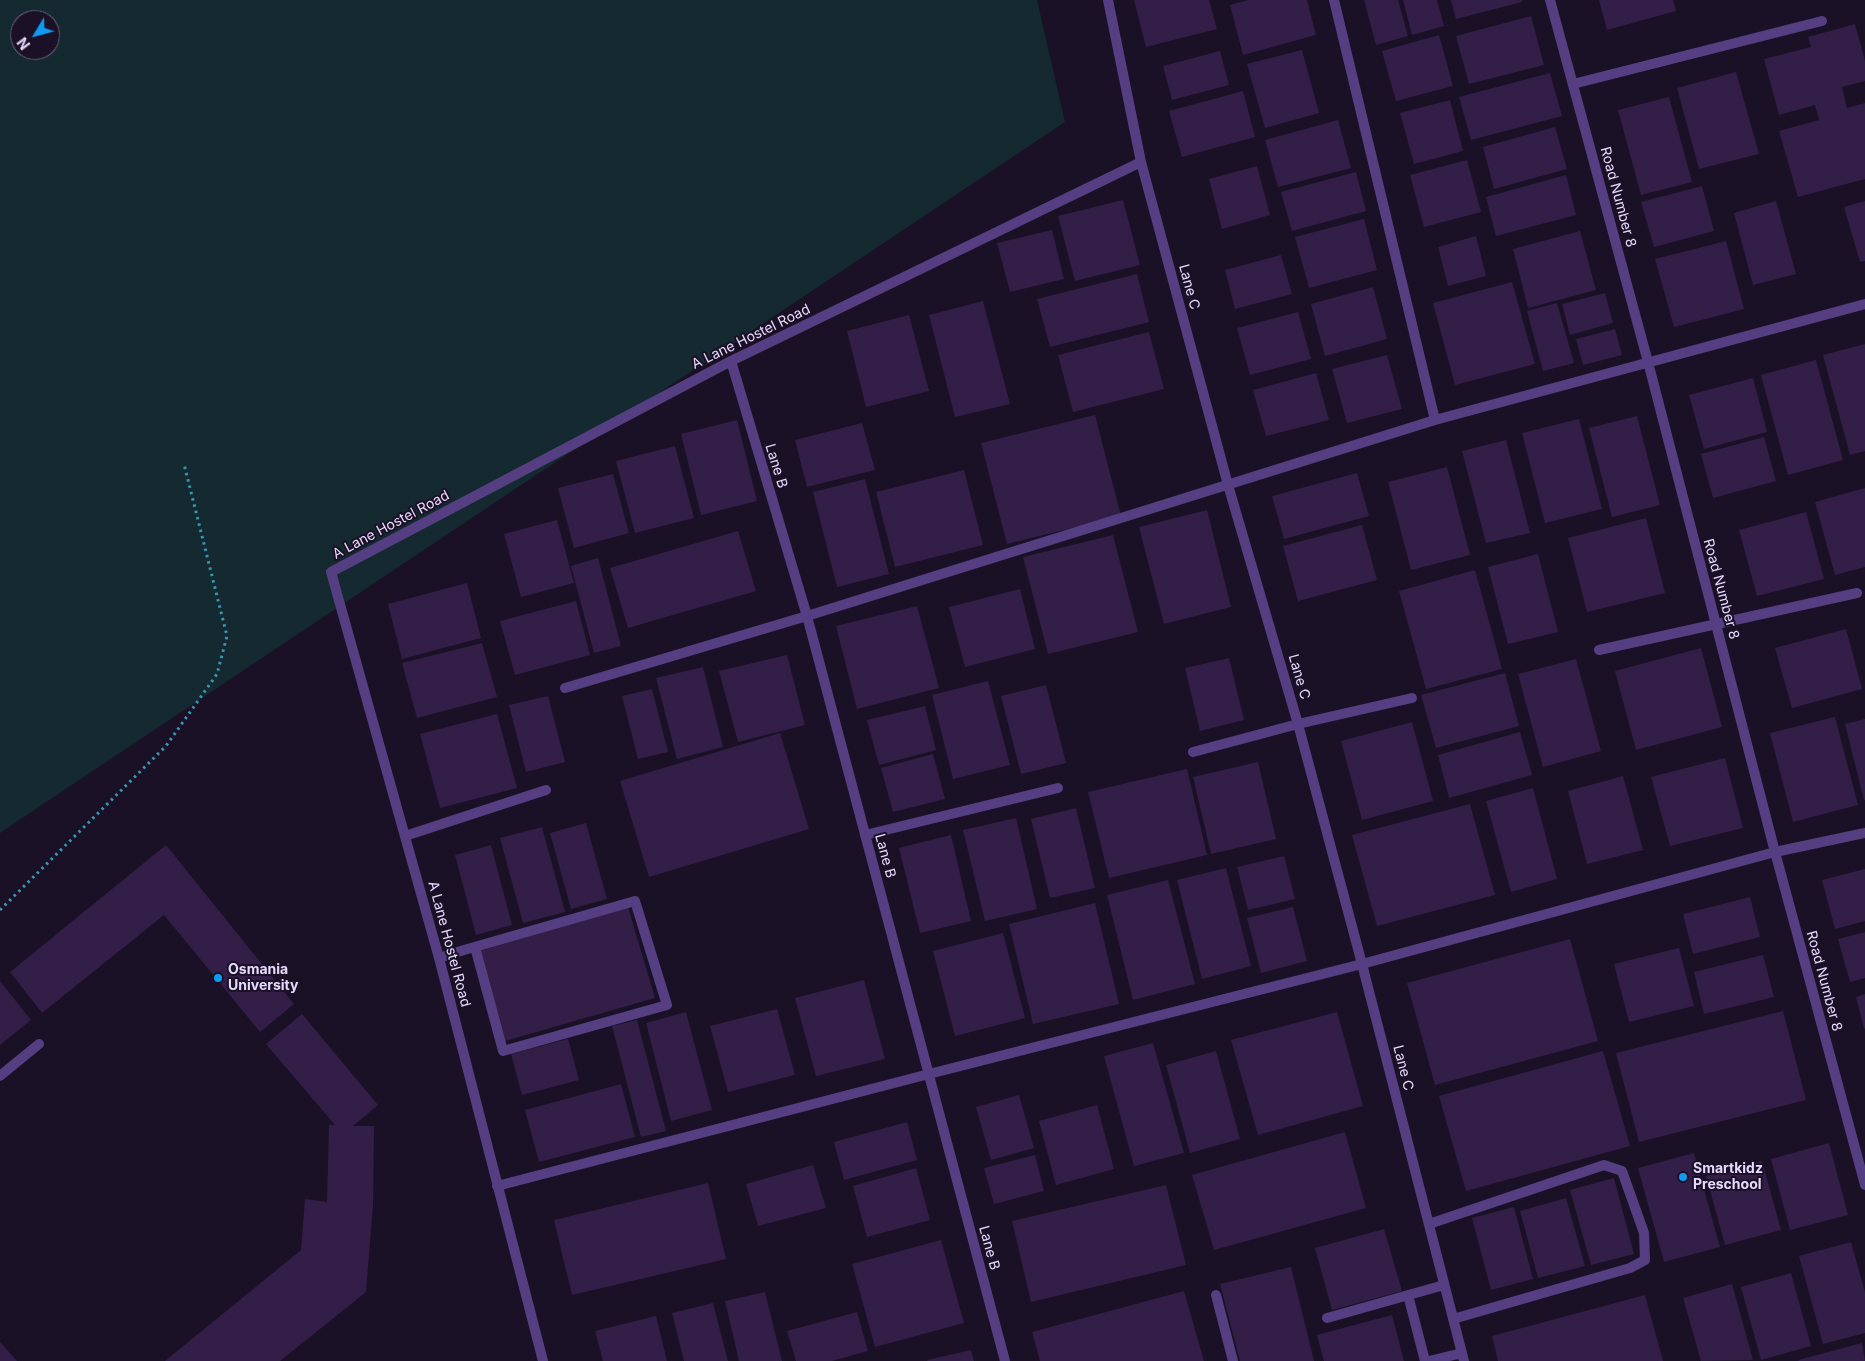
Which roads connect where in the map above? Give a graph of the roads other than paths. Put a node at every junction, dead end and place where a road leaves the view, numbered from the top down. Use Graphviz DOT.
graph roads {
  1 [pos="1108,0"];
  2 [pos="1334,0"];
  3 [pos="1550,0"];
  4 [pos="1822,21"];
  5 [pos="1573,84"];
  6 [pos="1141,162"];
  7 [pos="1865,304"];
  8 [pos="731,361"];
  9 [pos="1648,362"];
  10 [pos="1435,420"];
  11 [pos="1228,485"];
  12 [pos="1857,593"];
  13 [pos="807,616"];
  14 [pos="1716,623"];
  15 [pos="1599,650"];
  16 [pos="565,688"];
  17 [pos="1412,698"];
  18 [pos="1298,724"];
  19 [pos="1193,752"];
  20 [pos="1058,788"];
  21 [pos="546,790"];
  22 [pos="1865,832"];
  23 [pos="865,835"];
  24 [pos="405,836"];
  25 [pos="1775,852"];
  26 [pos="475,947"];
  27 [pos="440,958"];
  28 [pos="1362,964"];
  29 [pos="39,1044"];
  30 [pos="928,1074"];
  31 [pos="0,1076"];
  32 [pos="1865,1185"];
  33 [pos="497,1186"];
  34 [pos="1429,1224"];
  35 [pos="1444,1285"];
  36 [pos="1216,1295"];
  37 [pos="1408,1295"];
  38 [pos="1327,1318"];
  39 [pos="1453,1320"];
  40 [pos="1463,1357"];
  41 [pos="544,1361"];
  42 [pos="1005,1361"];
  43 [pos="1233,1361"];
  44 [pos="1425,1361"];
  45 [pos="1429,1361"];
  1 -- 6 [label="street, Lane C"];
  2 -- 10 [label="street"];
  3 -- 5 [label="street, Road Number 8"];
  4 -- 5 [label="street"];
  5 -- 9 [label="street, Road Number 8"];
  6 -- 8 [label="street, A Lane Hostel Road"];
  6 -- 11 [label="street, Lane C"];
  7 -- 9 [label="street"];
  8 -- 13 [label="street, Lane B"];
  8 -- 24 [label="street, A Lane Hostel Road"];
  9 -- 10 [label="street"];
  9 -- 14 [label="street, Road Number 8"];
  10 -- 11 [label="street"];
  11 -- 13 [label="street"];
  11 -- 18 [label="street, Lane C"];
  12 -- 14 [label="street"];
  13 -- 16 [label="street"];
  13 -- 23 [label="street, Lane B"];
  14 -- 15 [label="street"];
  14 -- 25 [label="street, Road Number 8"];
  17 -- 18 [label="street"];
  18 -- 19 [label="street"];
  18 -- 28 [label="street, Lane C"];
  20 -- 23 [label="street"];
  21 -- 24 [label="street"];
  22 -- 25 [label="street"];
  23 -- 30 [label="street, Lane B"];
  24 -- 27 [label="street, A Lane Hostel Road"];
  25 -- 28 [label="street"];
  25 -- 32 [label="street, Road Number 8"];
  26 -- 26 [label="street"];
  26 -- 27 [label="street"];
  27 -- 33 [label="street, A Lane Hostel Road"];
  28 -- 30 [label="street"];
  28 -- 34 [label="street, Lane C"];
  29 -- 31 [label="street"];
  30 -- 33 [label="street"];
  30 -- 42 [label="street, Lane B"];
  33 -- 41 [label="street, A Lane Hostel Road"];
  34 -- 35 [label="street, Lane C"];
  34 -- 39 [label="street"];
  35 -- 37 [label="street"];
  35 -- 39 [label="street, Lane C"];
  36 -- 43 [label="street"];
  37 -- 38 [label="street"];
  37 -- 44 [label="street"];
  39 -- 40 [label="street, Lane C"];
  40 -- 45 [label="street"];
}
